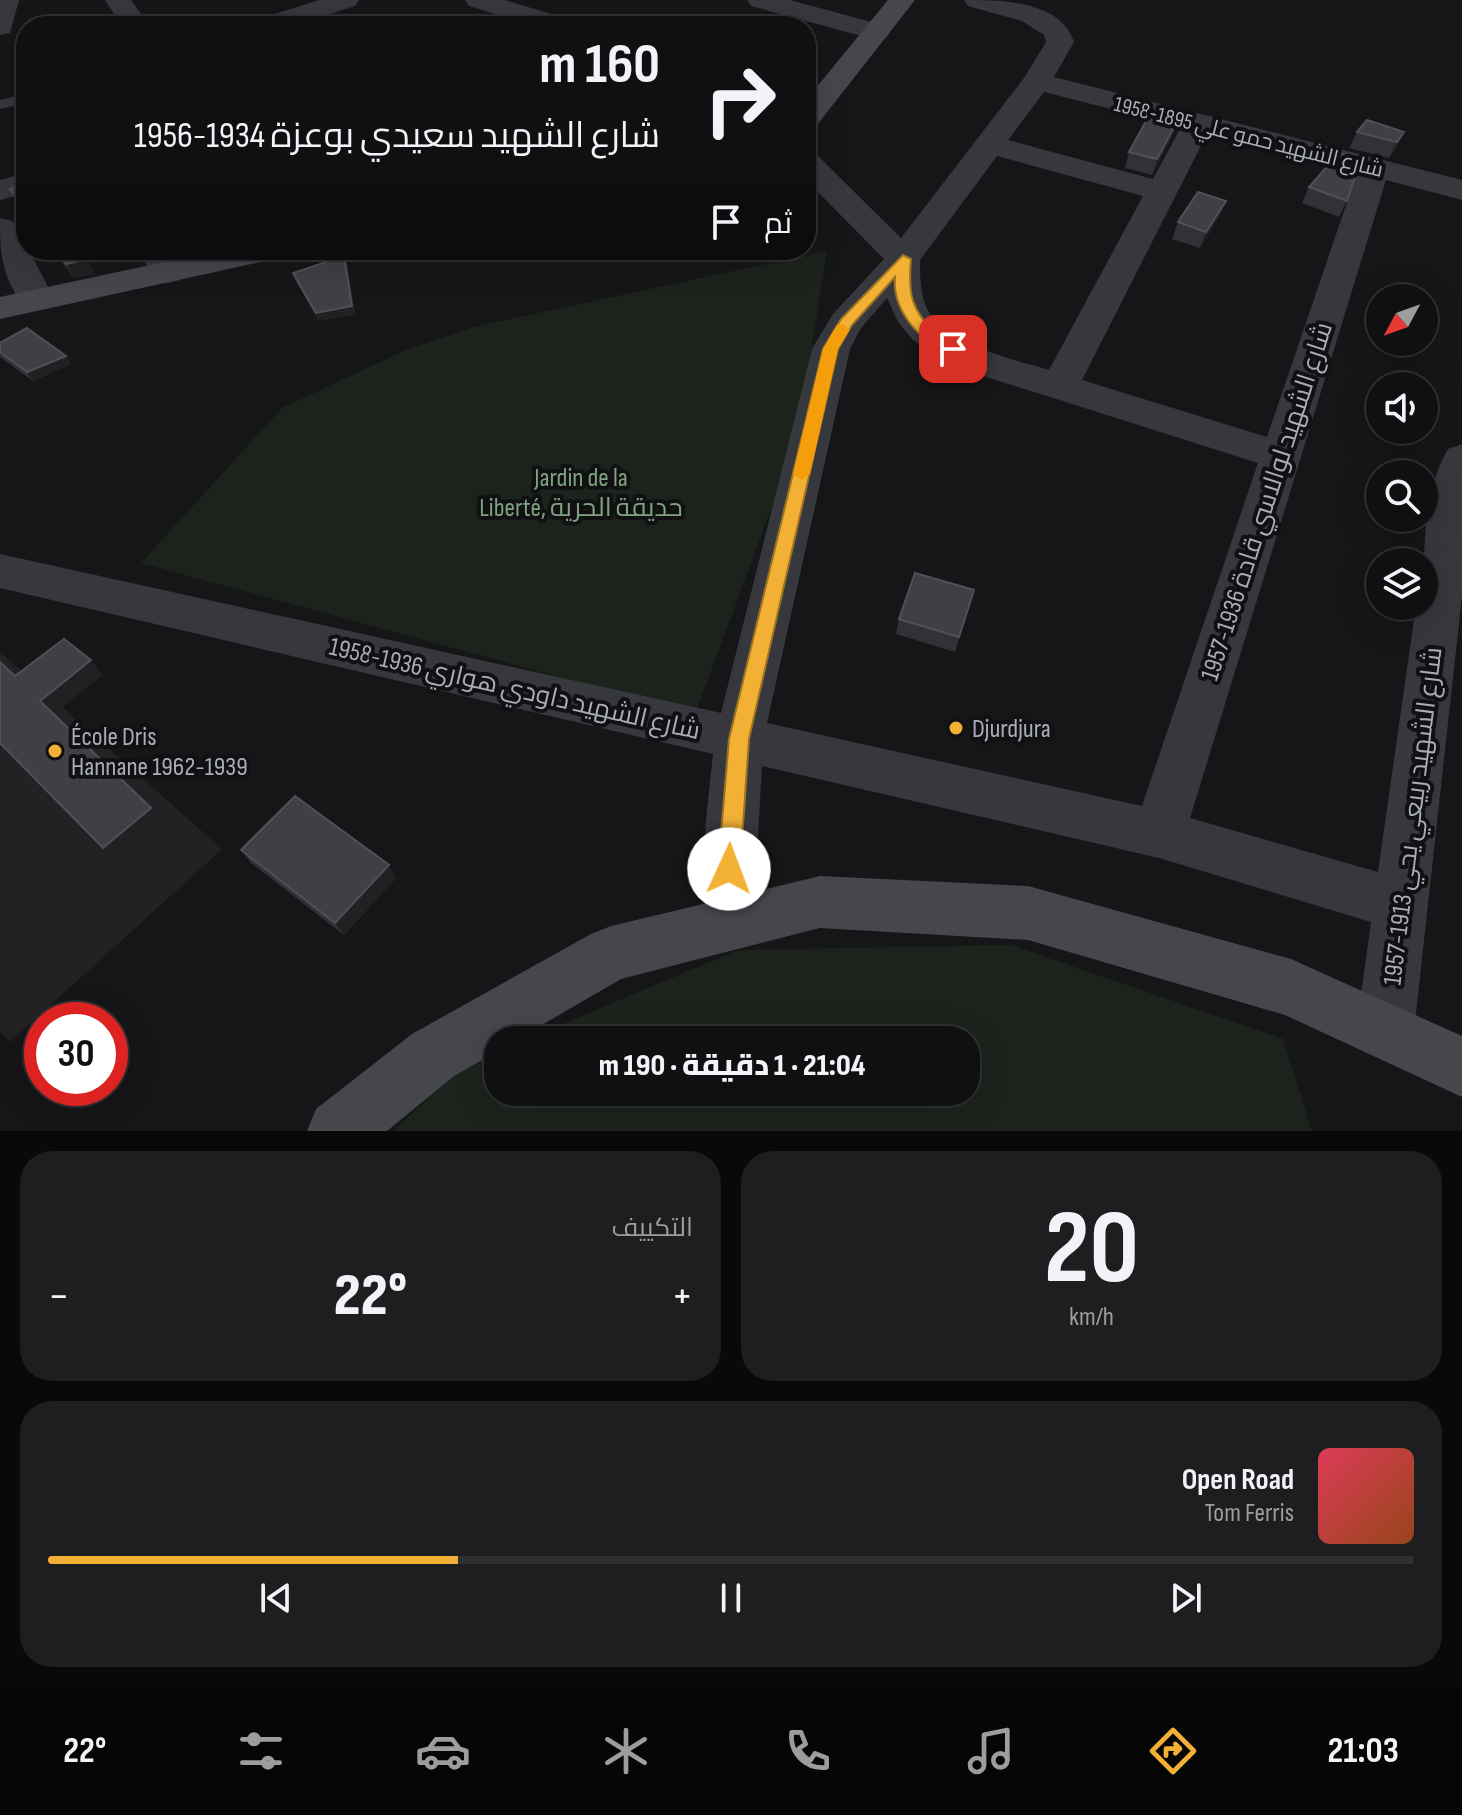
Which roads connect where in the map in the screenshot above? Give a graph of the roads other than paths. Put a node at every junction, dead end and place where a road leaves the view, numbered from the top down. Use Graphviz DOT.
graph roads {
  1 [pos="6,0"];
  2 [pos="346,0"];
  3 [pos="452,0"];
  4 [pos="478,0"];
  5 [pos="760,0"];
  6 [pos="902,0"];
  7 [pos="977,0"];
  8 [pos="286,16"];
  9 [pos="464,16"];
  10 [pos="529,16"];
  11 [pos="0,27"];
  12 [pos="876,32"];
  13 [pos="1037,81"];
  14 [pos="816,102"];
  15 [pos="1198,123"];
  16 [pos="989,144"];
  17 [pos="1374,168"];
  18 [pos="816,172"];
  19 [pos="1462,190"];
  20 [pos="1162,191"];
  21 [pos="0,228"];
  22 [pos="16,259"];
  23 [pos="903,259"];
  24 [pos="16,260"];
  25 [pos="161,261"];
  26 [pos="37,300"];
  27 [pos="0,308"];
  28 [pos="1059,387"];
  29 [pos="1279,455"];
  30 [pos="1462,459"];
  31 [pos="0,571"];
  32 [pos="739,739"];
  33 [pos="1159,834"];
  34 [pos="1400,904"];
  35 [pos="739,922"];
  36 [pos="1385,1031"];
  37 [pos="1462,1067"];
  38 [pos="338,1131"];
  1 -- 11 [label="street"];
  2 -- 8 [label="street"];
  3 -- 9 [label="street"];
  4 -- 10 [label="street"];
  5 -- 12 [label="street"];
  6 -- 12 [label="main road"];
  7 -- 13 [label="street"];
  12 -- 14 [label="main road"];
  13 -- 15 [label="street, شارع الشهيد حمو علي 1895-1958"];
  13 -- 16 [label="street"];
  15 -- 17 [label="street, شارع الشهيد حمو علي 1895-1958"];
  15 -- 20 [label="street"];
  16 -- 20 [label="street"];
  16 -- 23 [label="street"];
  17 -- 19 [label="street, شارع الشهيد حمو علي 1895-1958"];
  17 -- 29 [label="street, شارع الشهيد لوالاسي قادة 1936-1957"];
  18 -- 23 [label="street"];
  20 -- 28 [label="street"];
  21 -- 22 [label="street"];
  23 -- 28 [label="street"];
  23 -- 32 [label="street"];
  24 -- 26 [label="street"];
  25 -- 26 [label="main road"];
  26 -- 27 [label="main road"];
  28 -- 29 [label="street"];
  29 -- 33 [label="street, شارع الشهيد لوالاسي قادة 1936-1957"];
  30 -- 34 [label="street, شارع الشهيد ربيعي يحي 1913-1957"];
  31 -- 32 [label="street, شارع الشهيد داودي هواري 1936-1958"];
  32 -- 33 [label="street, شارع الشهيد داودي هواري 1936-1958"];
  32 -- 35 [label="street"];
  33 -- 34 [label="street, شارع الشهيد داودي هواري 1936-1958"];
  34 -- 36 [label="street, شارع الشهيد ربيعي يحي 1913-1957"];
  35 -- 36 [label="main road"];
  35 -- 38 [label="main road"];
  36 -- 37 [label="main road"];
}
